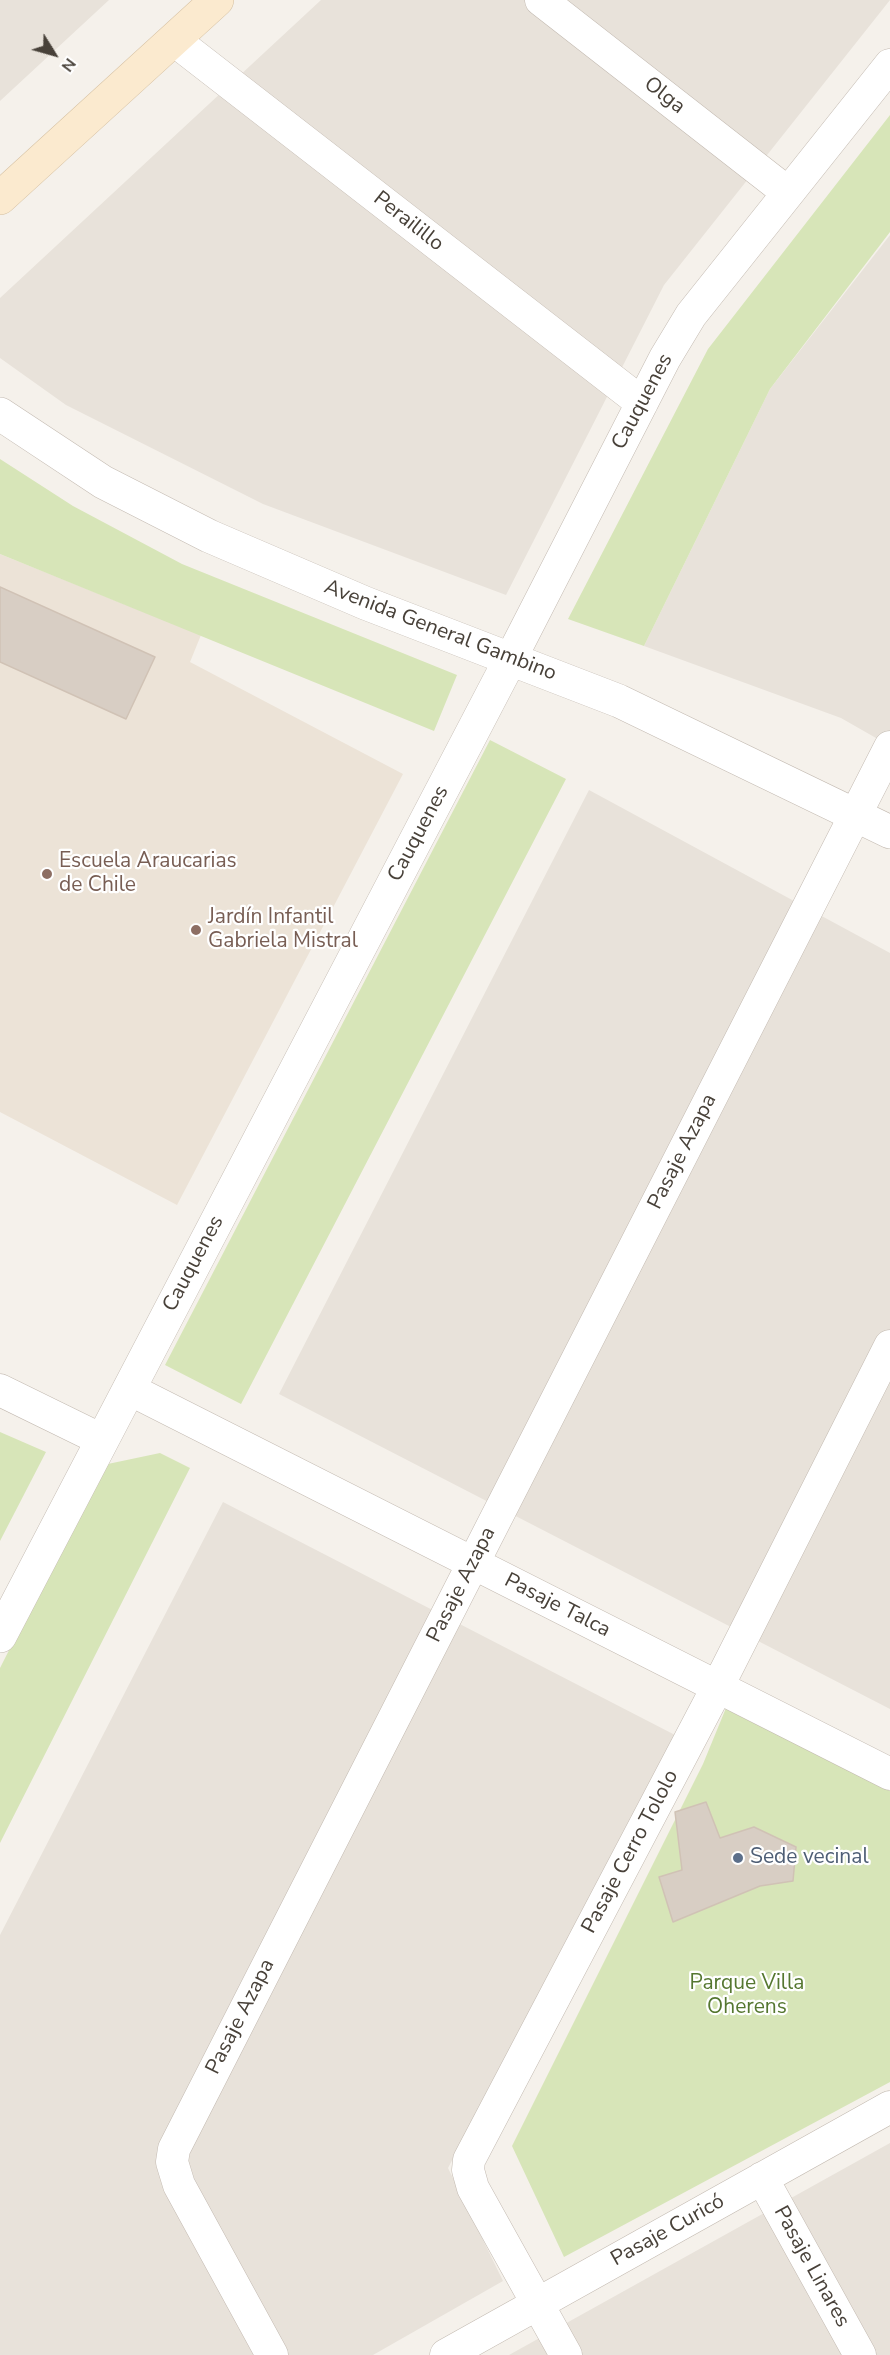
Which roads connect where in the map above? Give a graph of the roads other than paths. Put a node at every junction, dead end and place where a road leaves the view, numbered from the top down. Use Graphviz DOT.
graph roads {
  1 [pos="217,0"];
  2 [pos="541,0"];
  3 [pos="174,40"];
  4 [pos="890,65"];
  5 [pos="787,192"];
  6 [pos="0,198"];
  7 [pos="642,404"];
  8 [pos="0,414"];
  9 [pos="511,658"];
  10 [pos="890,747"];
  11 [pos="856,815"];
  12 [pos="890,832"];
  13 [pos="890,1346"];
  14 [pos="129,1389"];
  15 [pos="0,1390"];
  16 [pos="102,1440"];
  17 [pos="473,1563"];
  18 [pos="0,1636"];
  19 [pos="717,1688"];
  20 [pos="890,1774"];
  21 [pos="890,2107"];
  22 [pos="762,2178"];
  23 [pos="537,2304"];
  24 [pos="272,2355"];
  25 [pos="446,2355"];
  26 [pos="566,2355"];
  27 [pos="860,2355"];
  1 -- 3 [label="main road"];
  2 -- 5 [label="street, Olga"];
  3 -- 6 [label="main road"];
  3 -- 7 [label="street, Perailillo"];
  4 -- 5 [label="street, Cauquenes"];
  5 -- 7 [label="street, Cauquenes"];
  7 -- 9 [label="street, Cauquenes"];
  8 -- 9 [label="street, Avenida General Gambino"];
  9 -- 11 [label="street, Avenida General Gambino"];
  9 -- 14 [label="street, Cauquenes"];
  10 -- 11 [label="street, Pasaje Azapa"];
  11 -- 12 [label="street, Avenida General Gambino"];
  11 -- 17 [label="street, Pasaje Azapa"];
  13 -- 19 [label="street, Pasaje Cerro Tololo"];
  14 -- 16 [label="street, Cauquenes"];
  14 -- 17 [label="street, Pasaje Talca"];
  15 -- 16 [label="street"];
  16 -- 18 [label="street, Cauquenes"];
  17 -- 19 [label="street, Pasaje Talca"];
  17 -- 24 [label="street, Pasaje Azapa"];
  19 -- 20 [label="street, Pasaje Talca"];
  19 -- 23 [label="street, Pasaje Cerro Tololo"];
  21 -- 22 [label="street, Pasaje Curicó"];
  22 -- 23 [label="street, Pasaje Curicó"];
  22 -- 27 [label="street, Pasaje Linares"];
  23 -- 25 [label="street, Pasaje Curicó"];
  23 -- 26 [label="street, Pasaje Cerro Tololo"];
}
